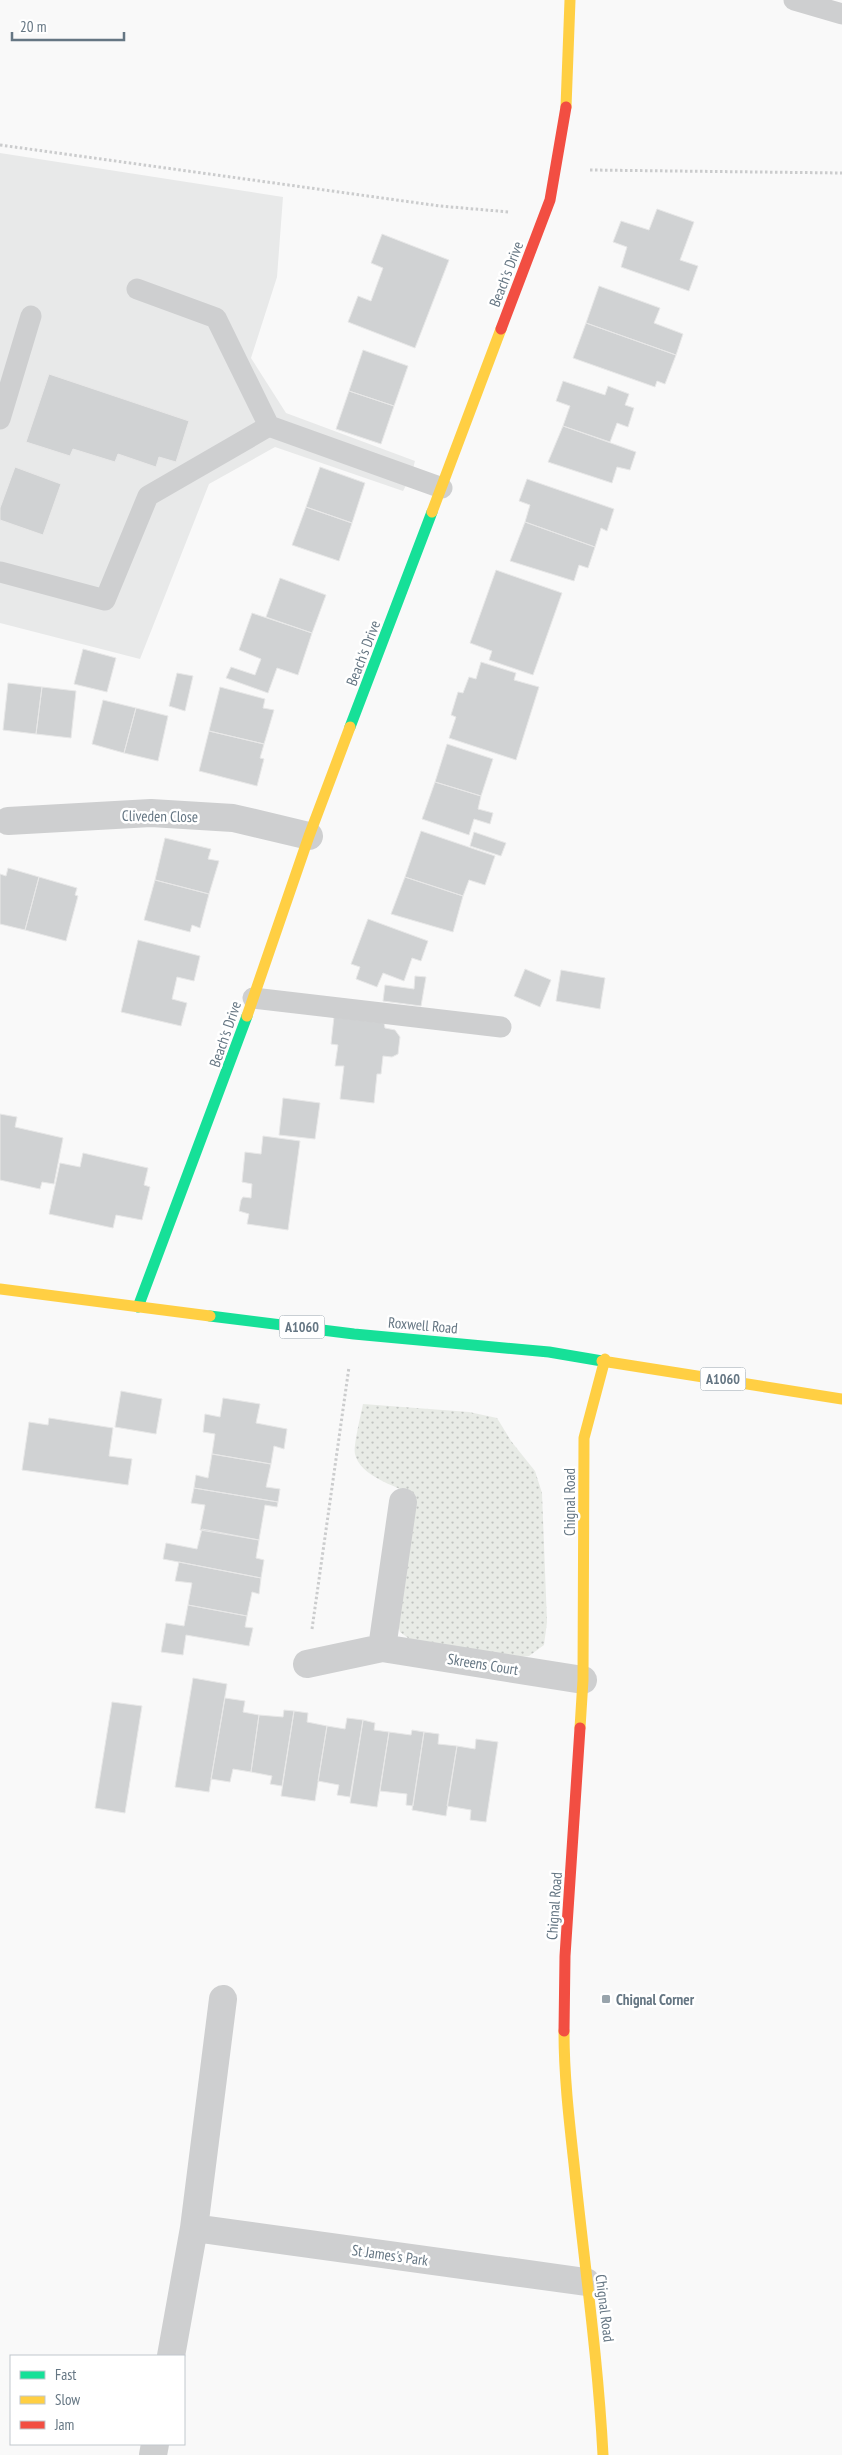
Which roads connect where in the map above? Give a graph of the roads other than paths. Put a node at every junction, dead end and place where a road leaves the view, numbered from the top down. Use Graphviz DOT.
graph roads {
  1 [pos="570,0"];
  2 [pos="794,0"];
  3 [pos="842,14"];
  4 [pos="137,289"];
  5 [pos="31,316"];
  6 [pos="0,418"];
  7 [pos="269,426"];
  8 [pos="442,488"];
  9 [pos="0,572"];
  10 [pos="8,820"];
  11 [pos="310,836"];
  12 [pos="253,998"];
  13 [pos="501,1026"];
  14 [pos="0,1289"];
  15 [pos="138,1307"];
  16 [pos="604,1359"];
  17 [pos="842,1399"];
  18 [pos="403,1502"];
  19 [pos="382,1648"];
  20 [pos="308,1664"];
  21 [pos="583,1680"];
  22 [pos="223,2000"];
  23 [pos="194,2228"];
  24 [pos="586,2282"];
  25 [pos="170,2355"];
  26 [pos="603,2455"];
  1 -- 8 [label="street, Beach's Drive"];
  2 -- 3 [label="lane"];
  4 -- 7 [label="lane"];
  5 -- 6 [label="lane"];
  7 -- 8 [label="lane"];
  7 -- 9 [label="lane"];
  8 -- 11 [label="street, Beach's Drive"];
  10 -- 11 [label="street, Cliveden Close"];
  11 -- 12 [label="street, Beach's Drive"];
  12 -- 13 [label="lane"];
  12 -- 15 [label="street, Beach's Drive"];
  14 -- 15 [label="street, Roxwell Road / A1060"];
  15 -- 16 [label="street, Roxwell Road / A1060"];
  16 -- 17 [label="street, Roxwell Road / A1060"];
  16 -- 21 [label="street, Chignal Road"];
  18 -- 19 [label="street"];
  19 -- 20 [label="street, Skreens Court"];
  19 -- 21 [label="street, Skreens Court"];
  21 -- 24 [label="street, Chignal Road"];
  22 -- 23 [label="street"];
  23 -- 24 [label="street, St James's Park"];
  23 -- 25 [label="street"];
  24 -- 26 [label="street, Chignal Road"];
}
